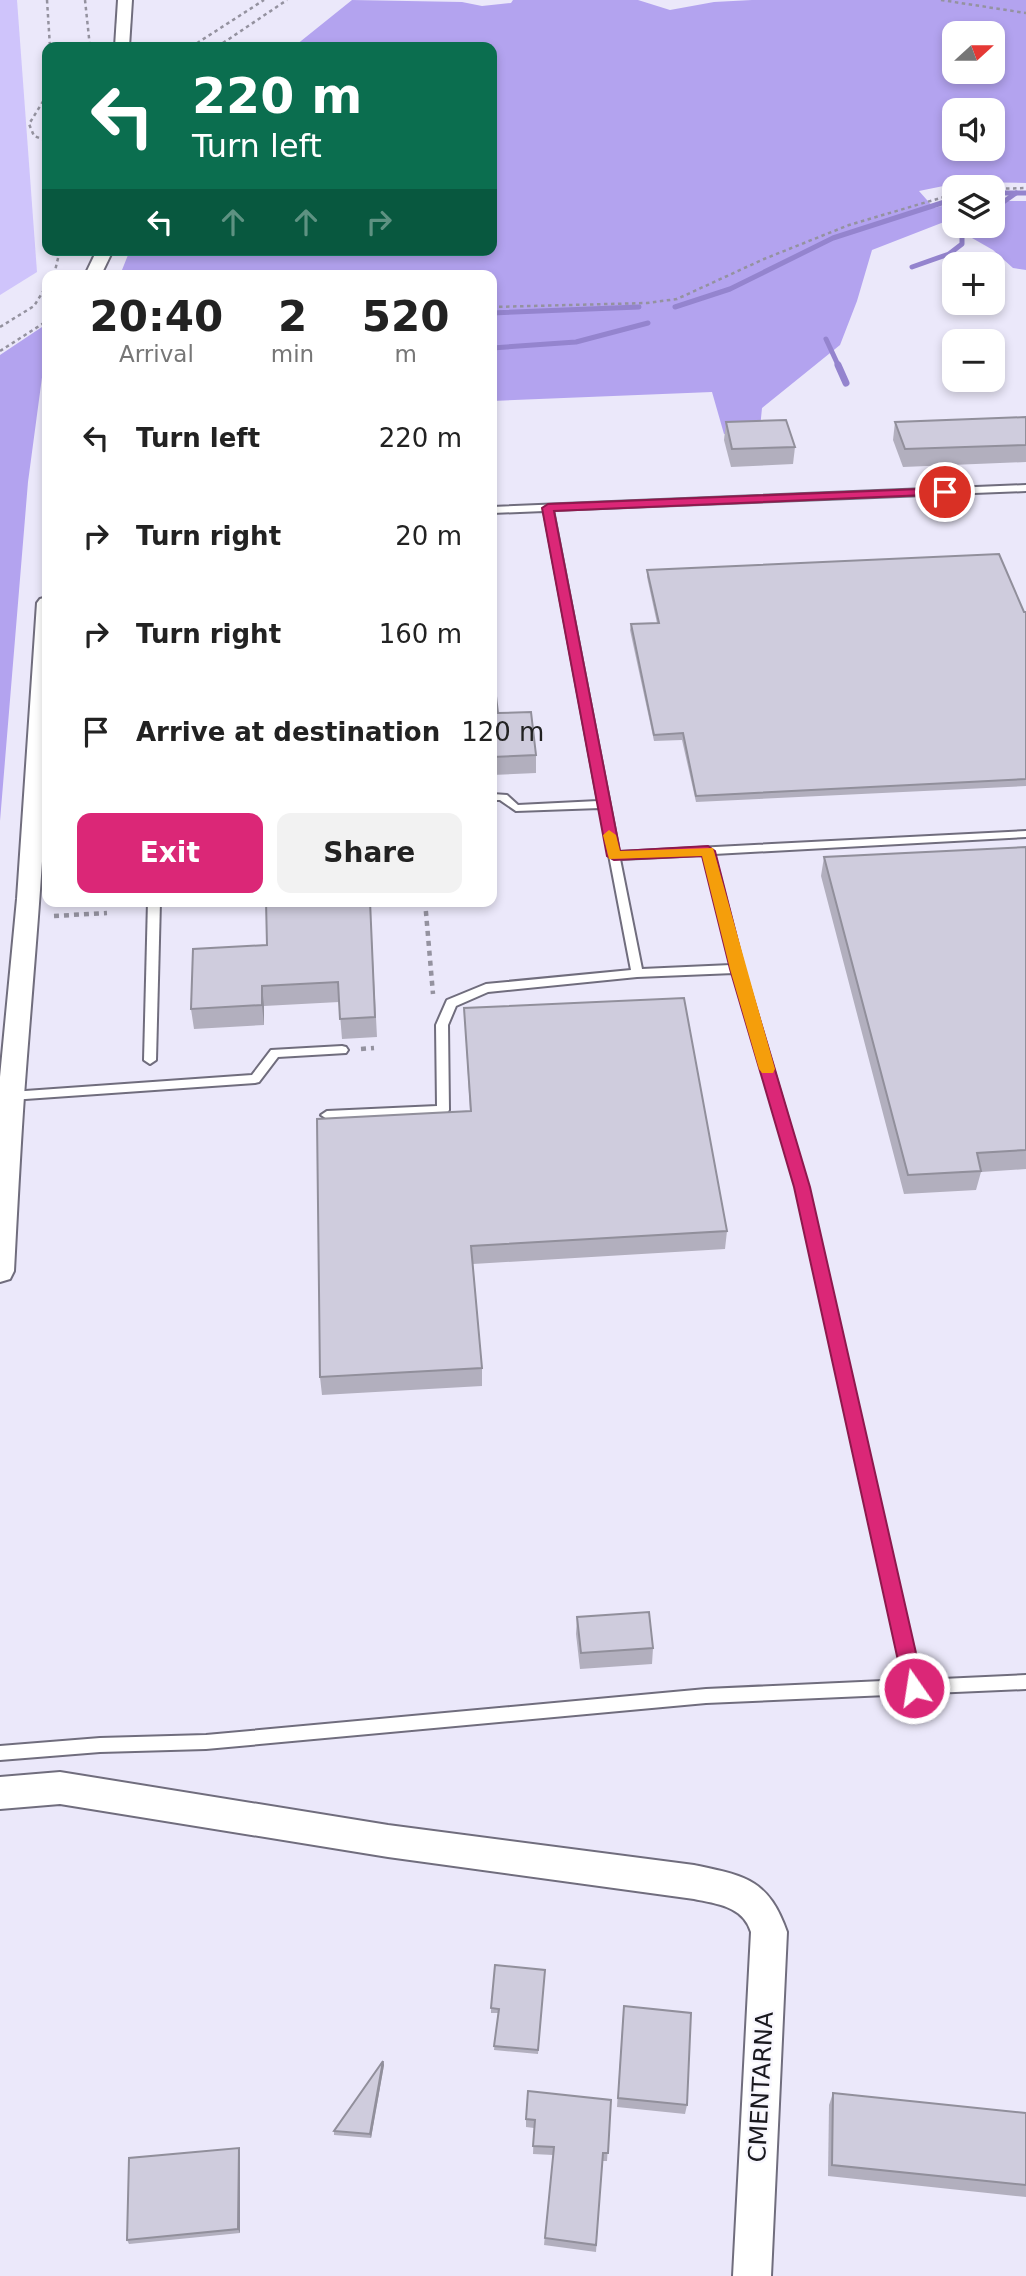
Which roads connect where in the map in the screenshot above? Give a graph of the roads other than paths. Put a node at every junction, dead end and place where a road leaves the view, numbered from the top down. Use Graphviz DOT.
graph roads {
  1 [pos="125,0"];
  2 [pos="122,42"];
  3 [pos="1026,488"];
  4 [pos="548,508"];
  5 [pos="497,510"];
  6 [pos="42,724"];
  7 [pos="497,797"];
  8 [pos="603,804"];
  9 [pos="1026,834"];
  10 [pos="708,851"];
  11 [pos="614,856"];
  12 [pos="154,907"];
  13 [pos="738,969"];
  14 [pos="637,973"];
  15 [pos="342,1050"];
  16 [pos="150,1060"];
  17 [pos="11,1096"];
  18 [pos="327,1115"];
  19 [pos="0,1271"];
  20 [pos="1026,1682"];
  21 [pos="914,1688"];
  22 [pos="0,1753"];
  23 [pos="0,1793"];
  24 [pos="752,2276"];
  1 -- 2 [label="street"];
  3 -- 4 [label="lane"];
  4 -- 5 [label="lane"];
  4 -- 8 [label="lane"];
  6 -- 17 [label="street"];
  7 -- 8 [label="lane"];
  8 -- 11 [label="lane"];
  9 -- 10 [label="lane"];
  10 -- 11 [label="lane"];
  10 -- 13 [label="lane"];
  11 -- 14 [label="lane"];
  12 -- 16 [label="lane"];
  13 -- 14 [label="lane"];
  13 -- 21 [label="lane"];
  14 -- 18 [label="lane"];
  15 -- 17 [label="lane"];
  17 -- 19 [label="street"];
  20 -- 21 [label="lane"];
  21 -- 22 [label="lane"];
  23 -- 24 [label="street, CMENTARNA"];
}
